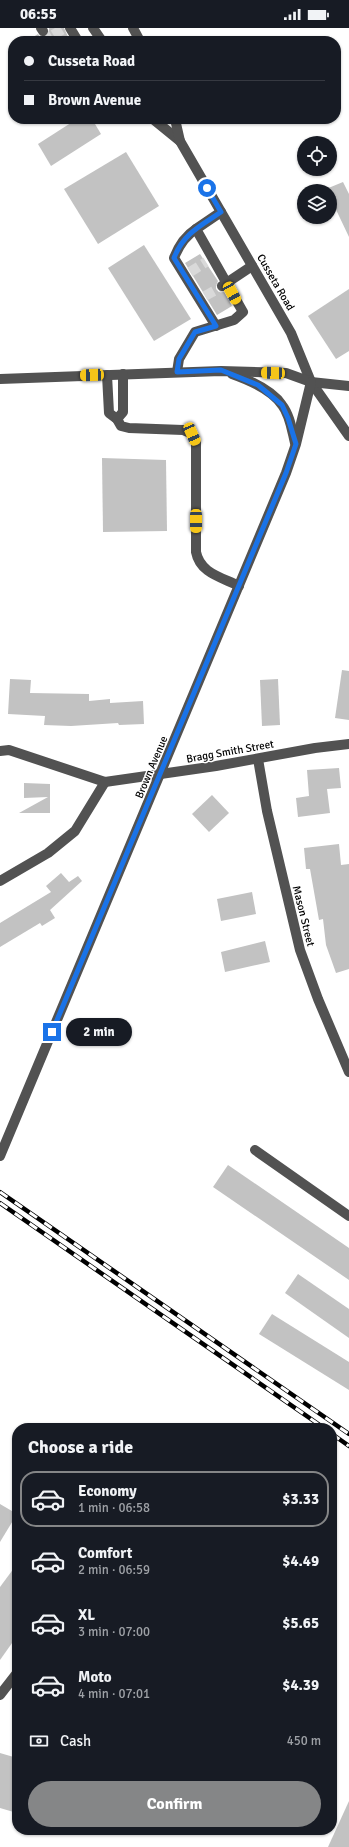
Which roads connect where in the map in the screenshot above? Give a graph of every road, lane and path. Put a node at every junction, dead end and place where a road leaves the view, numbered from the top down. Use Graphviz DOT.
graph roads {
  1 [pos="159,124"];
  2 [pos="176,124"];
  3 [pos="180,141"];
  4 [pos="221,212"];
  5 [pos="196,229"];
  6 [pos="252,266"];
  7 [pos="224,285"];
  8 [pos="216,326"];
  9 [pos="221,370"];
  10 [pos="177,372"];
  11 [pos="123,374"];
  12 [pos="107,375"];
  13 [pos="0,379"];
  14 [pos="312,382"];
  15 [pos="349,386"];
  16 [pos="117,419"];
  17 [pos="349,436"];
  18 [pos="296,444"];
  19 [pos="239,586"];
  20 [pos="349,744"];
  21 [pos="0,751"];
  22 [pos="258,759"];
  23 [pos="105,782"];
  24 [pos="0,881"];
  25 [pos="349,1072"];
  26 [pos="255,1150"];
  27 [pos="1,1153"];
  28 [pos="349,1216"];
  29 [pos="12,1680"];
  30 [pos="0,1696"];
  1 -- 3 [label="street, Cusseta Road"];
  2 -- 3 [label="street, Cusseta Road"];
  3 -- 4 [label="street, Cusseta Road"];
  4 -- 5 [label="street"];
  4 -- 6 [label="street, Cusseta Road"];
  5 -- 7 [label="street"];
  5 -- 8 [label="street"];
  6 -- 7 [label="street"];
  6 -- 14 [label="street, Cusseta Road"];
  7 -- 8 [label="street"];
  8 -- 10 [label="street"];
  9 -- 10 [label="street"];
  9 -- 14 [label="street"];
  9 -- 18 [label="street"];
  10 -- 11 [label="street"];
  11 -- 12 [label="street"];
  11 -- 16 [label="street"];
  12 -- 13 [label="street"];
  12 -- 16 [label="street"];
  14 -- 15 [label="street"];
  14 -- 17 [label="street, Cusseta Road"];
  14 -- 18 [label="street, Brown Avenue"];
  16 -- 19 [label="street"];
  18 -- 19 [label="street, Brown Avenue"];
  19 -- 27 [label="street, Brown Avenue"];
  20 -- 22 [label="street, Bragg Smith Street"];
  21 -- 23 [label="street, Bragg Smith Street"];
  22 -- 23 [label="street, Bragg Smith Street"];
  22 -- 25 [label="street, Mason Street"];
  23 -- 24 [label="street"];
  26 -- 28 [label="street"];
  29 -- 30 [label="street"];
}
